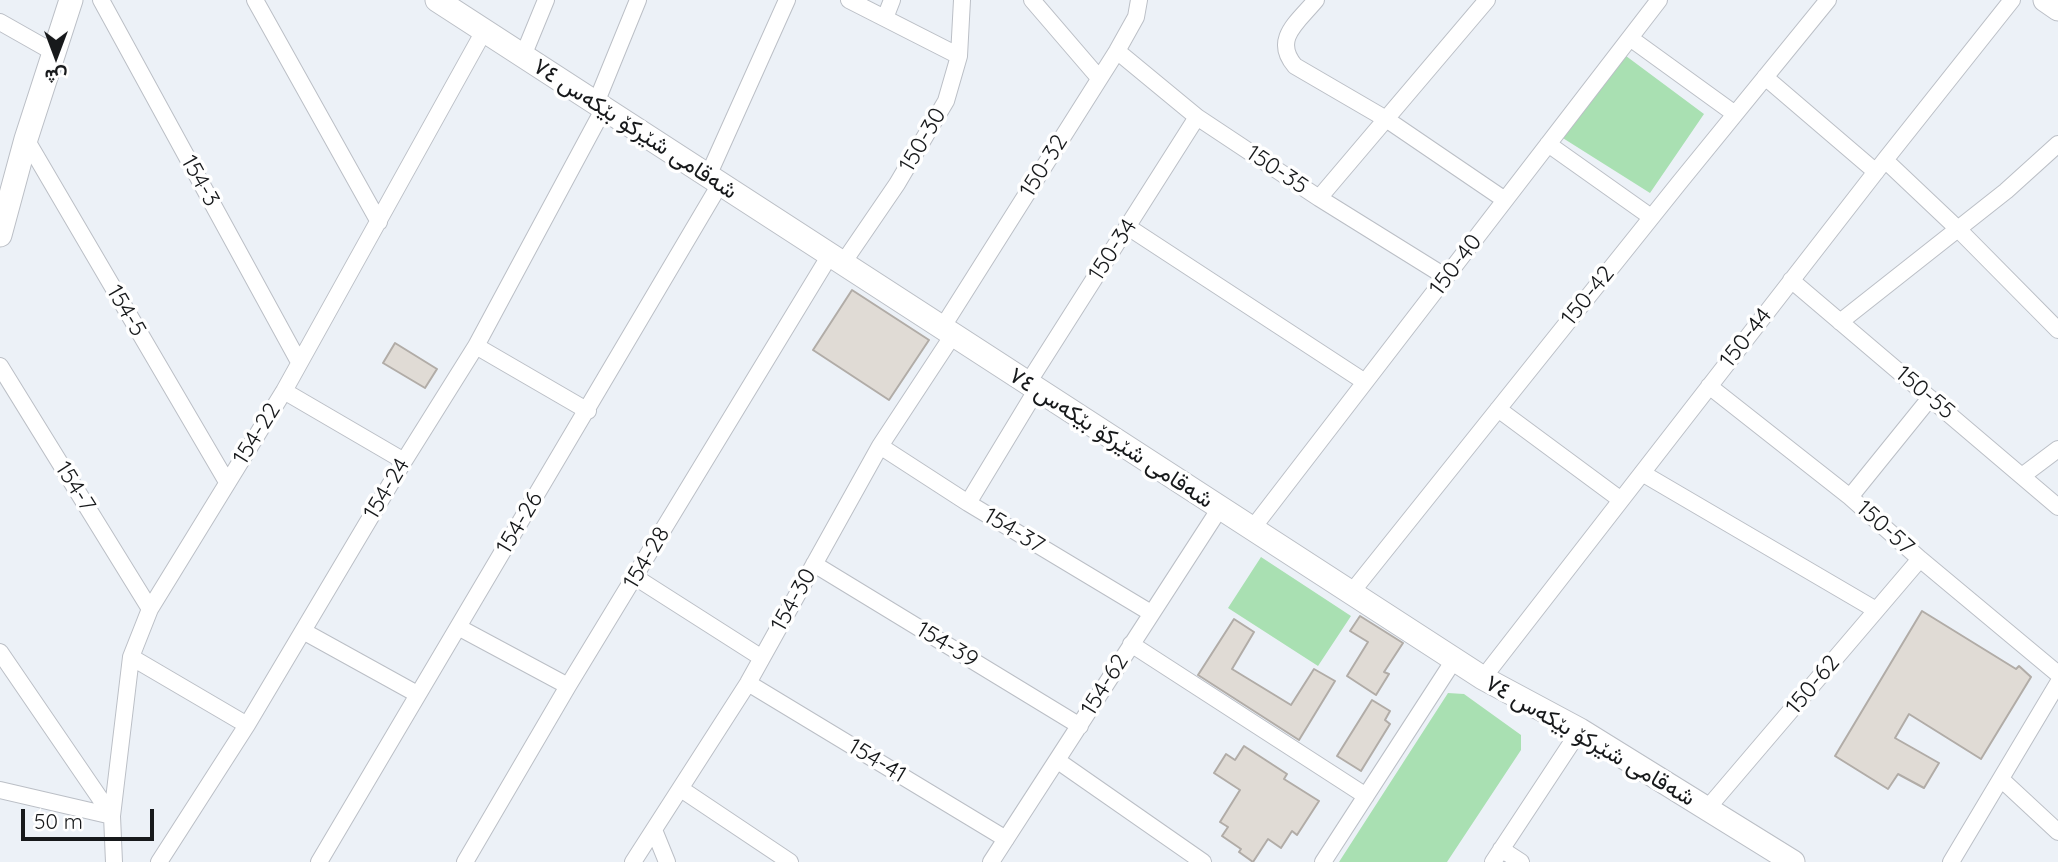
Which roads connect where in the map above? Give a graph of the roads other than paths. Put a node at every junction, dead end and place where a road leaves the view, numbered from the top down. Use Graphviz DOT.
graph roads {
  1 [pos="71,0"];
  2 [pos="101,0"];
  3 [pos="255,0"];
  4 [pos="437,0"];
  5 [pos="638,0"];
  6 [pos="787,0"];
  7 [pos="849,0"];
  8 [pos="892,0"];
  9 [pos="962,0"];
  10 [pos="1032,0"];
  11 [pos="1139,0"];
  12 [pos="1316,0"];
  13 [pos="1487,0"];
  14 [pos="1659,0"];
  15 [pos="1828,0"];
  16 [pos="2012,0"];
  17 [pos="2045,0"];
  18 [pos="540,2"];
  19 [pos="2058,9"];
  20 [pos="885,18"];
  21 [pos="0,22"];
  22 [pos="484,31"];
  23 [pos="1630,38"];
  24 [pos="1117,51"];
  25 [pos="53,52"];
  26 [pos="523,56"];
  27 [pos="959,56"];
  28 [pos="1765,77"];
  29 [pos="1099,78"];
  30 [pos="600,106"];
  31 [pos="1735,114"];
  32 [pos="1197,117"];
  33 [pos="1386,119"];
  34 [pos="26,139"];
  35 [pos="1548,144"];
  36 [pos="2058,145"];
  37 [pos="1880,166"];
  38 [pos="714,180"];
  39 [pos="1319,198"];
  40 [pos="1505,200"];
  41 [pos="1651,217"];
  42 [pos="379,222"];
  43 [pos="1128,227"];
  44 [pos="1959,230"];
  45 [pos="0,235"];
  46 [pos="836,259"];
  47 [pos="1446,277"];
  48 [pos="1791,280"];
  49 [pos="1840,322"];
  50 [pos="2058,330"];
  51 [pos="947,332"];
  52 [pos="475,346"];
  53 [pos="299,362"];
  54 [pos="0,366"];
  55 [pos="1365,382"];
  56 [pos="1032,386"];
  57 [pos="1709,386"];
  58 [pos="284,391"];
  59 [pos="1930,398"];
  60 [pos="1498,409"];
  61 [pos="588,411"];
  62 [pos="880,446"];
  63 [pos="2058,449"];
  64 [pos="404,461"];
  65 [pos="1642,472"];
  66 [pos="2022,476"];
  67 [pos="227,482"];
  68 [pos="1850,497"];
  69 [pos="1621,500"];
  70 [pos="968,503"];
  71 [pos="2058,506"];
  72 [pos="1220,508"];
  73 [pos="1252,529"];
  74 [pos="1920,559"];
  75 [pos="814,564"];
  76 [pos="635,577"];
  77 [pos="1351,593"];
  78 [pos="150,609"];
  79 [pos="1876,610"];
  80 [pos="1150,613"];
  81 [pos="458,627"];
  82 [pos="303,631"];
  83 [pos="1131,644"];
  84 [pos="0,652"];
  85 [pos="131,657"];
  86 [pos="762,658"];
  87 [pos="1454,660"];
  88 [pos="2058,674"];
  89 [pos="1483,678"];
  90 [pos="748,683"];
  91 [pos="2058,683"];
  92 [pos="568,686"];
  93 [pos="417,694"];
  94 [pos="247,725"];
  95 [pos="1080,726"];
  96 [pos="1580,730"];
  97 [pos="1058,761"];
  98 [pos="2001,779"];
  99 [pos="681,789"];
  100 [pos="0,790"];
  101 [pos="1366,796"];
  102 [pos="1706,810"];
  103 [pos="112,816"];
  104 [pos="654,830"];
  105 [pos="2058,832"];
  106 [pos="1006,839"];
  107 [pos="1497,856"];
  108 [pos="660,860"];
  109 [pos="114,862"];
  110 [pos="159,862"];
  111 [pos="319,862"];
  112 [pos="465,862"];
  113 [pos="633,862"];
  114 [pos="790,862"];
  115 [pos="991,862"];
  116 [pos="1203,862"];
  117 [pos="1323,862"];
  118 [pos="1521,862"];
  119 [pos="1793,862"];
  120 [pos="1951,862"];
  1 -- 25 [label="street"];
  2 -- 53 [label="street, 154-3"];
  3 -- 42 [label="street"];
  4 -- 22 [label="street, شەقامی شێرکۆ بێکەس ٧٤"];
  5 -- 30 [label="street, 154-24"];
  6 -- 38 [label="street, 154-26"];
  7 -- 20 [label="street"];
  8 -- 20 [label="street"];
  9 -- 27 [label="street, 150-30"];
  10 -- 29 [label="street"];
  11 -- 24 [label="street, 150-32"];
  12 -- 33 [label="street"];
  13 -- 33 [label="street"];
  14 -- 23 [label="street, 150-40"];
  15 -- 28 [label="street, 150-42"];
  16 -- 37 [label="street, 150-44"];
  17 -- 19 [label="street"];
  18 -- 26 [label="street"];
  20 -- 27 [label="street"];
  21 -- 25 [label="street"];
  22 -- 26 [label="street, شەقامی شێرکۆ بێکەس ٧٤"];
  22 -- 42 [label="street, 154-22"];
  23 -- 31 [label="street"];
  23 -- 35 [label="street, 150-40"];
  24 -- 29 [label="street, 150-32"];
  24 -- 32 [label="street, 150-35"];
  25 -- 34 [label="street"];
  26 -- 30 [label="street, شەقامی شێرکۆ بێکەس ٧٤"];
  27 -- 46 [label="street, 150-30"];
  28 -- 31 [label="street, 150-42"];
  28 -- 37 [label="street"];
  29 -- 51 [label="street, 150-32"];
  30 -- 38 [label="street, شەقامی شێرکۆ بێکەس ٧٤"];
  30 -- 52 [label="street, 154-24"];
  31 -- 41 [label="street, 150-42"];
  32 -- 39 [label="street, 150-35"];
  32 -- 43 [label="street, 150-34"];
  33 -- 39 [label="street"];
  33 -- 40 [label="street"];
  34 -- 45 [label="street"];
  34 -- 67 [label="street, 154-5"];
  35 -- 40 [label="street, 150-40"];
  35 -- 41 [label="street"];
  36 -- 44 [label="street"];
  37 -- 44 [label="street"];
  37 -- 48 [label="street, 150-44"];
  38 -- 46 [label="street, شەقامی شێرکۆ بێکەس ٧٤"];
  38 -- 61 [label="street, 154-26"];
  39 -- 47 [label="street, 150-35"];
  40 -- 47 [label="street, 150-40"];
  41 -- 60 [label="street, 150-42"];
  42 -- 53 [label="street, 154-22"];
  43 -- 55 [label="street"];
  43 -- 56 [label="street, 150-34"];
  44 -- 49 [label="street"];
  44 -- 50 [label="street"];
  46 -- 51 [label="street, شەقامی شێرکۆ بێکەس ٧٤"];
  46 -- 76 [label="street, 154-28"];
  47 -- 55 [label="street, 150-40"];
  48 -- 49 [label="street, 150-55"];
  48 -- 57 [label="street, 150-44"];
  49 -- 59 [label="street, 150-55"];
  51 -- 56 [label="street, شەقامی شێرکۆ بێکەس ٧٤"];
  51 -- 62 [label="street, 154-30"];
  52 -- 61 [label="street"];
  52 -- 64 [label="street, 154-24"];
  53 -- 58 [label="street, 154-22"];
  54 -- 78 [label="street, 154-7"];
  55 -- 73 [label="street, 150-40"];
  56 -- 70 [label="street, 150-34"];
  56 -- 72 [label="street, شەقامی شێرکۆ بێکەس ٧٤"];
  57 -- 65 [label="street, 150-44"];
  57 -- 68 [label="street, 150-57"];
  58 -- 64 [label="street"];
  58 -- 67 [label="street, 154-22"];
  59 -- 66 [label="street, 150-55"];
  59 -- 68 [label="street"];
  60 -- 69 [label="street"];
  60 -- 77 [label="street, 150-42"];
  61 -- 81 [label="street, 154-26"];
  62 -- 70 [label="street, 154-37"];
  62 -- 75 [label="street, 154-30"];
  63 -- 66 [label="street"];
  64 -- 82 [label="street, 154-24"];
  65 -- 69 [label="street, 150-44"];
  65 -- 79 [label="street"];
  66 -- 71 [label="street, 150-55"];
  67 -- 78 [label="street, 154-22"];
  68 -- 74 [label="street, 150-57"];
  69 -- 89 [label="street, 150-44"];
  70 -- 80 [label="street, 154-37"];
  72 -- 73 [label="street, شەقامی شێرکۆ بێکەس ٧٤"];
  72 -- 80 [label="street, 154-62"];
  73 -- 77 [label="street, شەقامی شێرکۆ بێکەس ٧٤"];
  74 -- 79 [label="street, 150-62"];
  74 -- 88 [label="street, 150-57"];
  75 -- 86 [label="street, 154-30"];
  75 -- 95 [label="street, 154-39"];
  76 -- 86 [label="street"];
  76 -- 92 [label="street, 154-28"];
  77 -- 87 [label="street, شەقامی شێرکۆ بێکەس ٧٤"];
  78 -- 85 [label="street, 154-22"];
  79 -- 102 [label="street, 150-62"];
  80 -- 83 [label="street, 154-62"];
  81 -- 92 [label="street"];
  81 -- 93 [label="street, 154-26"];
  82 -- 93 [label="street"];
  82 -- 94 [label="street, 154-24"];
  83 -- 95 [label="street, 154-62"];
  83 -- 101 [label="street"];
  84 -- 103 [label="street"];
  85 -- 94 [label="street"];
  85 -- 103 [label="street, 154-22"];
  86 -- 90 [label="street, 154-30"];
  87 -- 89 [label="street, شەقامی شێرکۆ بێکەس ٧٤"];
  87 -- 101 [label="street"];
  89 -- 96 [label="street, شەقامی شێرکۆ بێکەس ٧٤"];
  90 -- 99 [label="street, 154-30"];
  90 -- 106 [label="street, 154-41"];
  91 -- 98 [label="street"];
  92 -- 112 [label="street, 154-28"];
  93 -- 111 [label="street, 154-26"];
  94 -- 110 [label="street, 154-24"];
  95 -- 97 [label="street, 154-62"];
  96 -- 102 [label="street, شەقامی شێرکۆ بێکەس ٧٤"];
  96 -- 107 [label="street"];
  97 -- 106 [label="street, 154-62"];
  97 -- 116 [label="street"];
  98 -- 105 [label="street"];
  98 -- 120 [label="street"];
  99 -- 104 [label="street, 154-30"];
  99 -- 114 [label="street"];
  100 -- 103 [label="street"];
  101 -- 117 [label="street"];
  102 -- 119 [label="street, شەقامی شێرکۆ بێکەس ٧٤"];
  103 -- 109 [label="street, 154-22"];
  104 -- 108 [label="street"];
  104 -- 113 [label="street, 154-30"];
  106 -- 115 [label="street, 154-62"];
  107 -- 118 [label="street"];
}
